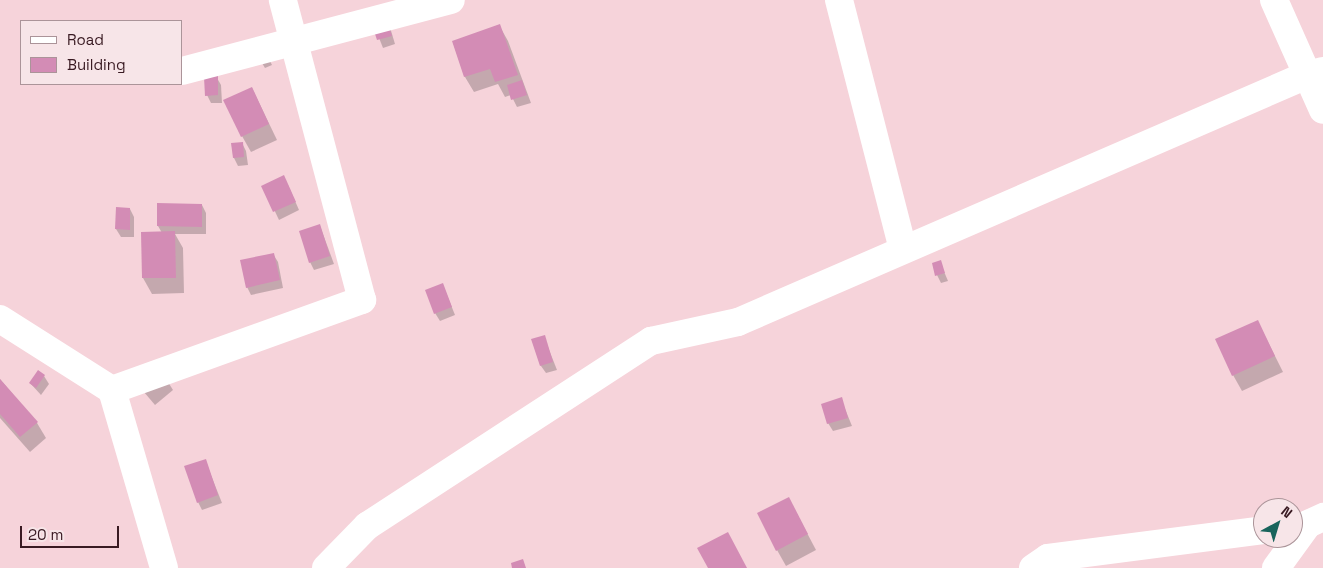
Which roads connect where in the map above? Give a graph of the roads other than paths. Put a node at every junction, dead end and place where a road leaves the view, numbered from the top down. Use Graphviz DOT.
graph roads {
  1 [pos="283,0"];
  2 [pos="451,0"];
  3 [pos="839,0"];
  4 [pos="1274,0"];
  5 [pos="293,42"];
  6 [pos="182,71"];
  7 [pos="1315,73"];
  8 [pos="1323,110"];
  9 [pos="903,249"];
  10 [pos="0,319"];
  11 [pos="112,390"];
  12 [pos="1308,522"];
  13 [pos="1253,531"];
  14 [pos="164,568"];
  15 [pos="326,568"];
  16 [pos="1033,568"];
  17 [pos="1276,568"];
  1 -- 5 [label="street"];
  2 -- 5 [label="street"];
  3 -- 9 [label="street"];
  4 -- 7 [label="street"];
  5 -- 6 [label="street"];
  5 -- 11 [label="street"];
  7 -- 8 [label="street"];
  7 -- 9 [label="street"];
  9 -- 15 [label="street"];
  10 -- 11 [label="street"];
  11 -- 14 [label="street"];
  12 -- 17 [label="street"];
  13 -- 16 [label="street"];
}
